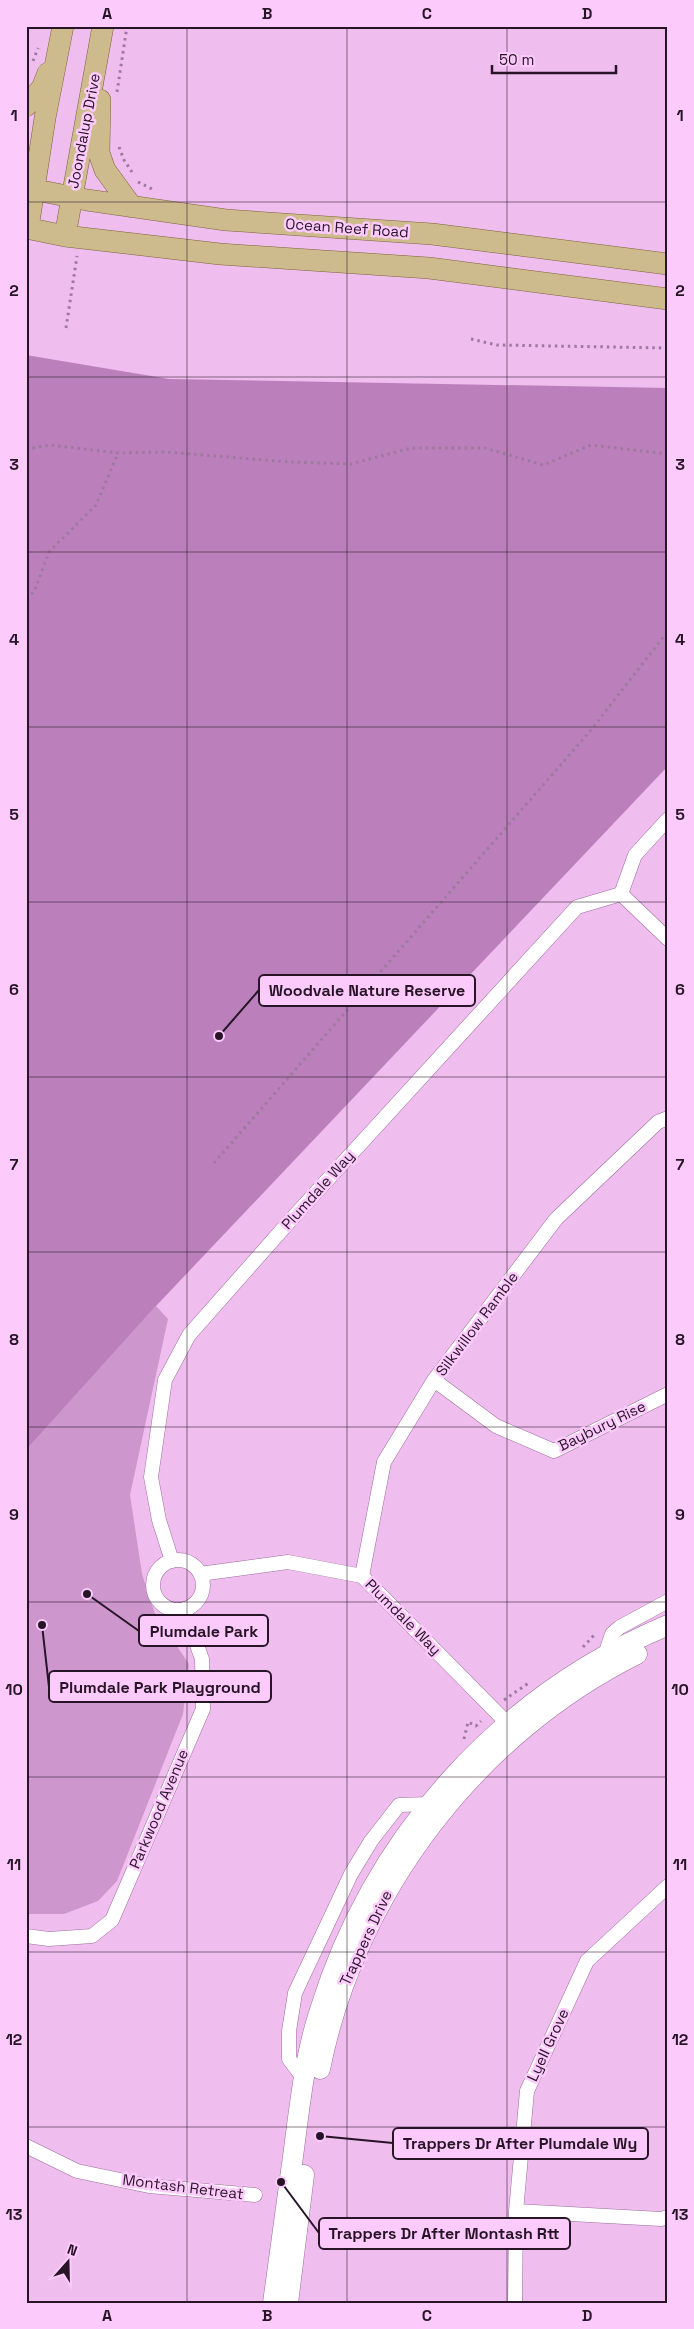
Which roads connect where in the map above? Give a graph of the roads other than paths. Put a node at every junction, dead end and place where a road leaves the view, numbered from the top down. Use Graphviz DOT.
graph roads {
  1 [pos="62,30"];
  2 [pos="103,33"];
  3 [pos="26,106"];
  4 [pos="30,189"];
  5 [pos="71,197"];
  6 [pos="132,207"];
  7 [pos="27,228"];
  8 [pos="65,236"];
  9 [pos="668,264"];
  10 [pos="668,299"];
  11 [pos="668,819"];
  12 [pos="621,894"];
  13 [pos="668,939"];
  14 [pos="668,1118"];
  15 [pos="434,1380"];
  16 [pos="668,1394"];
  17 [pos="172,1561"];
  18 [pos="200,1574"];
  19 [pos="362,1576"];
  20 [pos="668,1601"];
  21 [pos="184,1609"];
  22 [pos="668,1625"];
  23 [pos="668,1639"];
  24 [pos="605,1655"];
  25 [pos="512,1728"];
  26 [pos="429,1804"];
  27 [pos="668,1886"];
  28 [pos="26,1936"];
  29 [pos="304,2079"];
  30 [pos="26,2146"];
  31 [pos="256,2195"];
  32 [pos="516,2210"];
  33 [pos="668,2217"];
  34 [pos="273,2303"];
  35 [pos="288,2303"];
  36 [pos="515,2303"];
  1 -- 3 [label="main road"];
  1 -- 4 [label="main road"];
  2 -- 5 [label="main road, Joondalup Drive"];
  2 -- 6 [label="main road"];
  4 -- 5 [label="main road, Ocean Reef Road"];
  4 -- 7 [label="main road"];
  5 -- 6 [label="main road, Ocean Reef Road"];
  5 -- 8 [label="main road, Joondalup Drive"];
  6 -- 9 [label="main road, Ocean Reef Road"];
  7 -- 8 [label="main road"];
  8 -- 10 [label="main road"];
  11 -- 12 [label="street"];
  12 -- 13 [label="street"];
  12 -- 17 [label="street, Plumdale Way"];
  14 -- 15 [label="street, Silkwillow Ramble"];
  15 -- 16 [label="street, Baybury Rise"];
  15 -- 19 [label="street, Silkwillow Ramble"];
  17 -- 18 [label="street"];
  17 -- 21 [label="street"];
  18 -- 19 [label="street, Plumdale Way"];
  18 -- 21 [label="street"];
  19 -- 25 [label="street, Plumdale Way"];
  20 -- 24 [label="street"];
  21 -- 28 [label="street, Parkwood Avenue"];
  22 -- 24 [label="main road, Trappers Drive"];
  23 -- 25 [label="main road, Trappers Drive"];
  24 -- 25 [label="main road, Trappers Drive"];
  25 -- 26 [label="main road, Trappers Drive"];
  25 -- 35 [label="main road, Trappers Drive"];
  26 -- 29 [label="main road, Trappers Drive"];
  26 -- 29 [label="street"];
  27 -- 32 [label="street, Lyell Grove"];
  29 -- 34 [label="main road, Trappers Drive"];
  30 -- 31 [label="street, Montash Retreat"];
  32 -- 33 [label="street"];
  32 -- 36 [label="street, Lyell Grove"];
}
